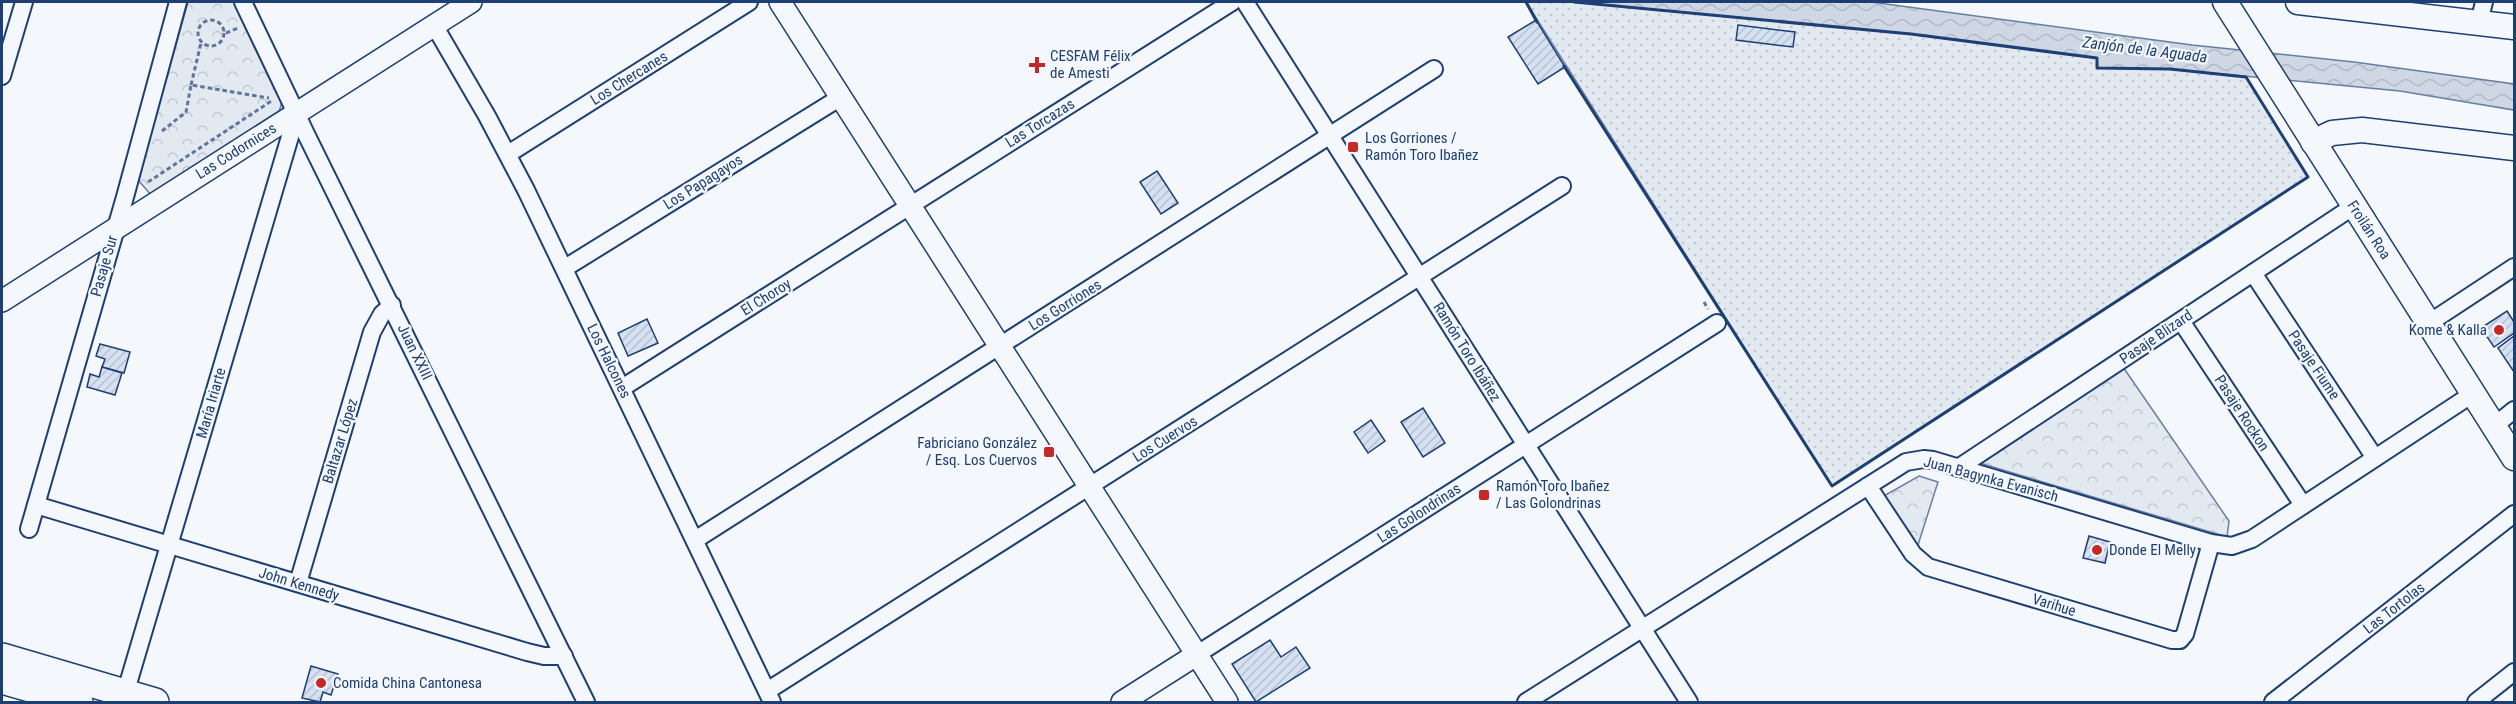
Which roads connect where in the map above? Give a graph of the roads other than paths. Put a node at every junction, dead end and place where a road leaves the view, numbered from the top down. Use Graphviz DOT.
graph roads {
  1 [pos="24,2"];
  2 [pos="178,2"];
  3 [pos="243,2"];
  4 [pos="471,2"];
  5 [pos="749,2"];
  6 [pos="780,2"];
  7 [pos="1232,2"];
  8 [pos="1245,2"];
  9 [pos="2225,2"];
  10 [pos="2298,2"];
  11 [pos="2345,4"];
  12 [pos="2482,12"];
  13 [pos="434,25"];
  14 [pos="2514,27"];
  15 [pos="1434,69"];
  16 [pos="2,76"];
  17 [pos="841,97"];
  18 [pos="297,113"];
  19 [pos="1330,135"];
  20 [pos="2313,142"];
  21 [pos="2514,148"];
  22 [pos="508,154"];
  23 [pos="1562,186"];
  24 [pos="910,206"];
  25 [pos="2354,206"];
  26 [pos="115,229"];
  27 [pos="2514,267"];
  28 [pos="565,268"];
  29 [pos="2253,273"];
  30 [pos="1420,276"];
  31 [pos="2,301"];
  32 [pos="392,305"];
  33 [pos="2181,321"];
  34 [pos="1717,323"];
  35 [pos="2429,323"];
  36 [pos="1000,346"];
  37 [pos="622,388"];
  38 [pos="2474,393"];
  39 [pos="2514,410"];
  40 [pos="2494,426"];
  41 [pos="1526,444"];
  42 [pos="2375,458"];
  43 [pos="2514,458"];
  44 [pos="1958,468"];
  45 [pos="1868,486"];
  46 [pos="1089,487"];
  47 [pos="36,505"];
  48 [pos="2303,505"];
  49 [pos="2514,514"];
  50 [pos="29,530"];
  51 [pos="695,540"];
  52 [pos="2211,543"];
  53 [pos="170,545"];
  54 [pos="297,583"];
  55 [pos="1643,629"];
  56 [pos="1197,655"];
  57 [pos="564,656"];
  58 [pos="2,657"];
  59 [pos="2514,672"];
  60 [pos="2,680"];
  61 [pos="125,694"];
  62 [pos="770,697"];
  63 [pos="79,702"];
  64 [pos="155,702"];
  65 [pos="586,702"];
  66 [pos="1122,702"];
  67 [pos="1227,702"];
  68 [pos="1526,702"];
  69 [pos="1689,702"];
  70 [pos="2273,702"];
  71 [pos="2476,702"];
  1 -- 16 [label="street"];
  2 -- 26 [label="street, Pasaje Sur"];
  3 -- 18 [label="street, Juan XXIII"];
  4 -- 13 [label="street, Las Codornices"];
  5 -- 22 [label="street, Los Chercanes"];
  6 -- 17 [label="street"];
  7 -- 24 [label="street, Las Torcazas"];
  8 -- 19 [label="street, Ramón Toro Ibáñez"];
  9 -- 20 [label="main road, Froilán Roa"];
  10 -- 11 [label="main road"];
  11 -- 12 [label="main road"];
  12 -- 14 [label="main road"];
  13 -- 18 [label="street, Las Codornices"];
  13 -- 22 [label="street, Los Halcones"];
  15 -- 19 [label="street, Los Gorriones"];
  17 -- 24 [label="street"];
  17 -- 28 [label="street, Los Papagayos"];
  18 -- 26 [label="street, Las Codornices"];
  18 -- 32 [label="street, Juan XXIII"];
  18 -- 53 [label="street, María Iriarte"];
  19 -- 30 [label="street, Ramón Toro Ibáñez"];
  19 -- 36 [label="street, Los Gorriones"];
  20 -- 21 [label="main road"];
  20 -- 25 [label="main road, Froilán Roa"];
  22 -- 28 [label="street, Los Halcones"];
  23 -- 30 [label="street, Los Cuervos"];
  24 -- 36 [label="street"];
  24 -- 37 [label="street, El Choroy"];
  25 -- 29 [label="street, Pasaje Blizard"];
  25 -- 35 [label="main road, Froilán Roa"];
  26 -- 31 [label="street, Las Codornices"];
  26 -- 47 [label="street, Pasaje Sur"];
  27 -- 35 [label="street"];
  28 -- 37 [label="street, Los Halcones"];
  29 -- 33 [label="street, Pasaje Blizard"];
  29 -- 42 [label="street, Pasaje Fiume"];
  30 -- 41 [label="street, Ramón Toro Ibáñez"];
  30 -- 46 [label="street, Los Cuervos"];
  32 -- 54 [label="street, Baltazar López"];
  32 -- 57 [label="street, Juan XXIII"];
  33 -- 44 [label="street, Pasaje Blizard"];
  33 -- 48 [label="street, Pasaje Rockon"];
  34 -- 41 [label="street, Las Golondrinas"];
  35 -- 38 [label="main road, Froilán Roa"];
  36 -- 46 [label="street"];
  36 -- 51 [label="street, Los Gorriones"];
  37 -- 51 [label="street, Los Halcones"];
  38 -- 40 [label="main road, Froilán Roa"];
  38 -- 42 [label="street, Juan Bagynka Evanisch"];
  39 -- 40 [label="street"];
  40 -- 43 [label="main road, Froilán Roa"];
  41 -- 55 [label="street, Ramón Toro Ibáñez"];
  41 -- 56 [label="street, Las Golondrinas"];
  42 -- 48 [label="street, Juan Bagynka Evanisch"];
  44 -- 45 [label="street, Juan Bagynka Evanisch"];
  44 -- 52 [label="street, Juan Bagynka Evanisch"];
  45 -- 52 [label="street, Varihue"];
  45 -- 55 [label="street, Juan Bagynka Evanisch"];
  46 -- 56 [label="street"];
  46 -- 62 [label="street, Los Cuervos"];
  47 -- 50 [label="street, Pasaje Sur"];
  47 -- 53 [label="street, John Kennedy"];
  48 -- 52 [label="street, Juan Bagynka Evanisch"];
  49 -- 70 [label="street, Las Tortolas"];
  51 -- 62 [label="street, Los Halcones"];
  53 -- 54 [label="street, John Kennedy"];
  53 -- 61 [label="street, María Iriarte"];
  54 -- 57 [label="street, John Kennedy"];
  55 -- 68 [label="street, Juan Bagynka Evanisch"];
  55 -- 69 [label="street, Ramón Toro Ibáñez"];
  56 -- 66 [label="street, Las Golondrinas"];
  56 -- 67 [label="street"];
  57 -- 65 [label="street, Juan XXIII"];
  58 -- 61 [label="main road"];
  59 -- 71 [label="street"];
  60 -- 63 [label="main road"];
  61 -- 64 [label="main road"];
}
